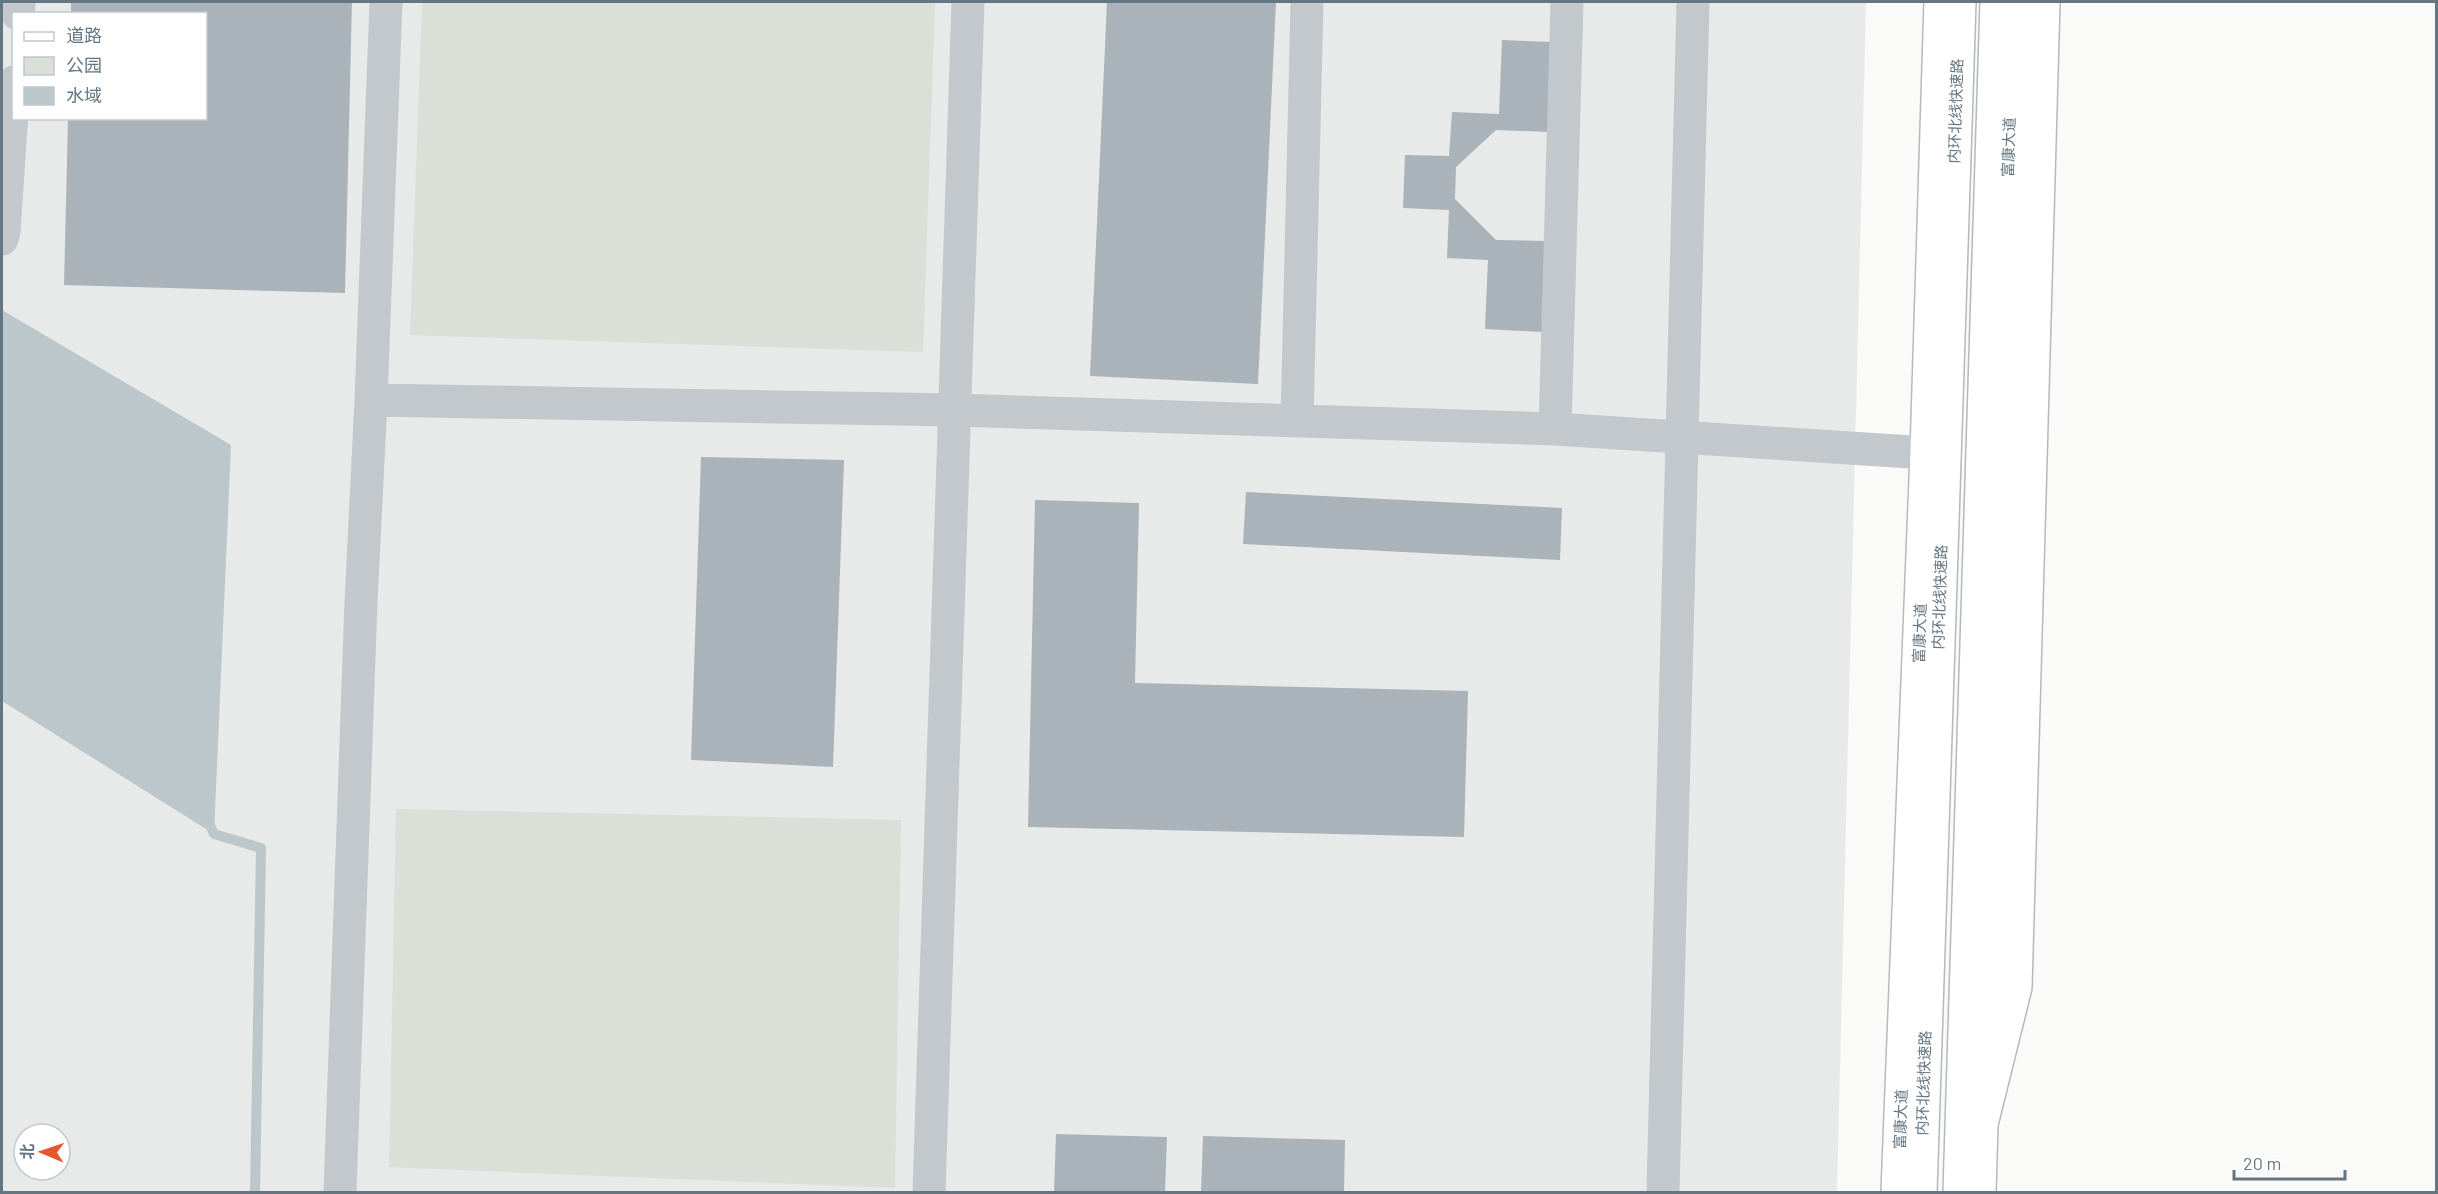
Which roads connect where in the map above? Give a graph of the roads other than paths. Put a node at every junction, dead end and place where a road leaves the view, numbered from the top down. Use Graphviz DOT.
graph roads {
  1 [pos="386,2"];
  2 [pos="968,2"];
  3 [pos="1307,2"];
  4 [pos="1567,2"];
  5 [pos="1693,2"];
  6 [pos="1941,2"];
  7 [pos="1959,2"];
  8 [pos="1997,2"];
  9 [pos="2014,2"];
  10 [pos="2043,2"];
  11 [pos="12,112"];
  12 [pos="2,239"];
  13 [pos="371,400"];
  14 [pos="956,410"];
  15 [pos="1297,421"];
  16 [pos="1556,429"];
  17 [pos="1681,438"];
  18 [pos="1927,453"];
  19 [pos="1980,1128"];
  20 [pos="340,1192"];
  21 [pos="929,1192"];
  22 [pos="1662,1192"];
  23 [pos="1898,1192"];
  24 [pos="1920,1192"];
  25 [pos="1960,1192"];
  26 [pos="1978,1192"];
  1 -- 13 [label="lane"];
  2 -- 14 [label="lane"];
  3 -- 15 [label="lane"];
  4 -- 16 [label="lane"];
  5 -- 17 [label="lane"];
  6 -- 18 [label="main road, 富康大道"];
  7 -- 24 [label="main road, 内环北线快速路"];
  8 -- 25 [label="main road"];
  9 -- 19 [label="main road, 富康大道"];
  10 -- 19 [label="main road"];
  11 -- 12 [label="lane"];
  13 -- 14 [label="lane"];
  13 -- 20 [label="lane"];
  14 -- 15 [label="lane"];
  14 -- 21 [label="lane"];
  15 -- 16 [label="lane"];
  16 -- 17 [label="lane"];
  17 -- 18 [label="lane"];
  17 -- 22 [label="lane"];
  18 -- 23 [label="main road, 富康大道"];
  19 -- 26 [label="main road, 富康大道"];
}
